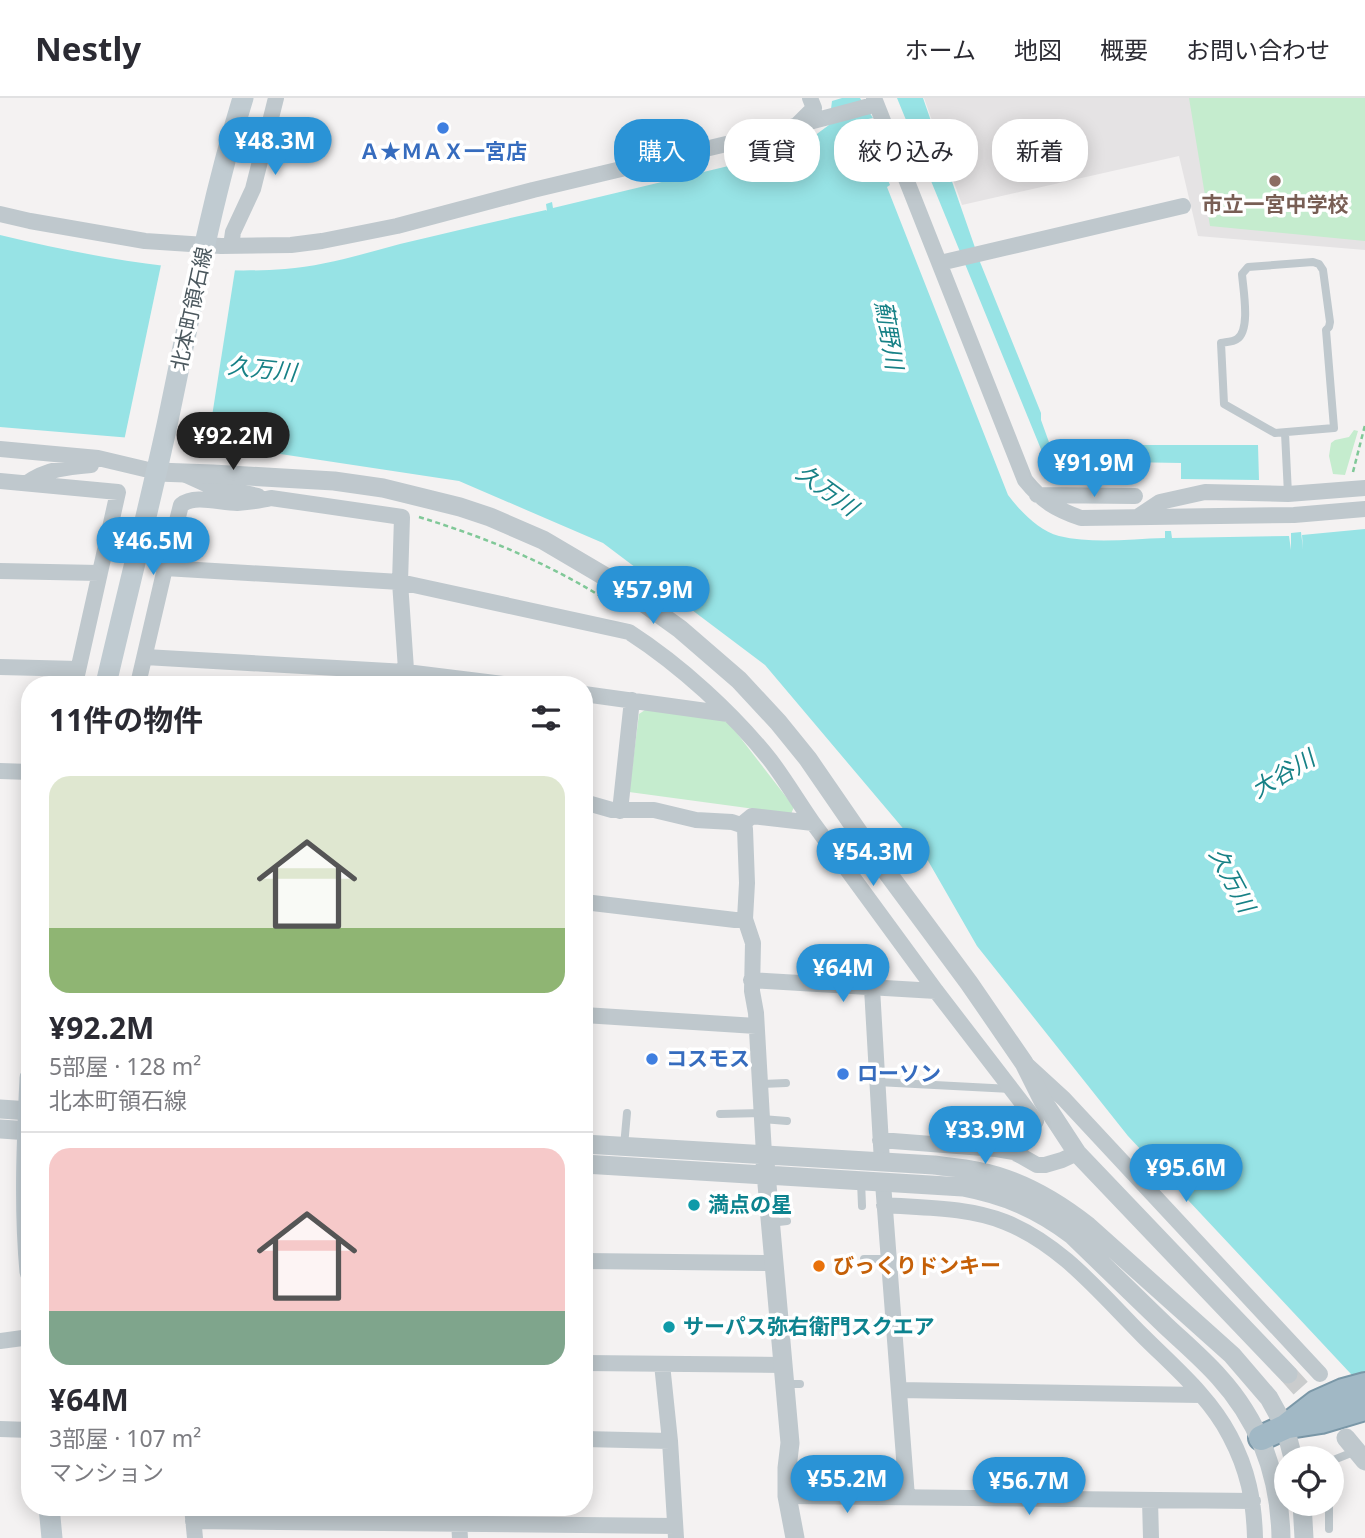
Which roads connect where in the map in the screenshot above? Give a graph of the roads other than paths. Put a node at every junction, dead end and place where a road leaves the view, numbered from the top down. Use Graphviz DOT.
graph roads {
  1 [pos="243,98"];
  2 [pos="276,98"];
  3 [pos="810,98"];
  4 [pos="875,101"];
  5 [pos="808,119"];
  6 [pos="819,119"];
  7 [pos="724,145"];
  8 [pos="1183,206"];
  9 [pos="0,214"];
  10 [pos="231,246"];
  11 [pos="204,250"];
  12 [pos="940,263"];
  13 [pos="1285,433"];
  14 [pos="0,449"];
  15 [pos="114,463"];
  16 [pos="158,466"];
  17 [pos="185,474"];
  18 [pos="0,481"];
  19 [pos="27,483"];
  20 [pos="1357,489"];
  21 [pos="1037,495"];
  22 [pos="1288,495"];
  23 [pos="1135,496"];
  24 [pos="271,498"];
  25 [pos="1365,509"];
  26 [pos="1137,517"];
  27 [pos="165,568"];
  28 [pos="0,571"];
  29 [pos="99,573"];
  30 [pos="400,582"];
  31 [pos="145,657"];
  32 [pos="0,667"];
  33 [pos="76,676"];
  34 [pos="108,676"];
  35 [pos="140,676"];
  36 [pos="370,676"];
  37 [pos="407,676"];
  38 [pos="593,695"];
  39 [pos="632,701"];
  40 [pos="727,714"];
  41 [pos="0,771"];
  42 [pos="21,772"];
  43 [pos="593,805"];
  44 [pos="620,811"];
  45 [pos="813,823"];
  46 [pos="741,825"];
  47 [pos="593,903"];
  48 [pos="745,919"];
  49 [pos="751,980"];
  50 [pos="873,988"];
  51 [pos="936,991"];
  52 [pos="593,1016"];
  53 [pos="756,1026"];
  54 [pos="1024,1063"];
  55 [pos="877,1082"];
  56 [pos="786,1083"];
  57 [pos="761,1084"];
  58 [pos="1012,1089"];
  59 [pos="0,1109"];
  60 [pos="627,1113"];
  61 [pos="720,1115"];
  62 [pos="762,1116"];
  63 [pos="21,1118"];
  64 [pos="787,1121"];
  65 [pos="21,1123"];
  66 [pos="0,1129"];
  67 [pos="876,1131"];
  68 [pos="593,1144"];
  69 [pos="624,1146"];
  70 [pos="1077,1153"];
  71 [pos="764,1154"];
  72 [pos="1017,1154"];
  73 [pos="881,1162"];
  74 [pos="593,1165"];
  75 [pos="766,1175"];
  76 [pos="861,1181"];
  77 [pos="883,1183"];
  78 [pos="884,1205"];
  79 [pos="862,1206"];
  80 [pos="864,1259"];
  81 [pos="889,1259"];
  82 [pos="593,1261"];
  83 [pos="773,1263"];
  84 [pos="810,1320"];
  85 [pos="780,1322"];
  86 [pos="21,1338"];
  87 [pos="0,1341"];
  88 [pos="593,1363"];
  89 [pos="662,1364"];
  90 [pos="1288,1374"];
  91 [pos="1320,1374"];
  92 [pos="790,1378"];
  93 [pos="900,1390"];
  94 [pos="1200,1395"];
  95 [pos="1358,1399"];
  96 [pos="1284,1427"];
  97 [pos="0,1430"];
  98 [pos="21,1430"];
  99 [pos="1261,1438"];
  100 [pos="593,1440"];
  101 [pos="670,1441"];
  102 [pos="1290,1446"];
  103 [pos="787,1496"];
  104 [pos="908,1497"];
  105 [pos="1150,1500"];
  106 [pos="1252,1501"];
  107 [pos="50,1516"];
  108 [pos="192,1516"];
  109 [pos="224,1516"];
  110 [pos="1303,1516"];
  111 [pos="1329,1516"];
  112 [pos="1329,1529"];
  113 [pos="460,1531"];
  114 [pos="676,1532"];
  115 [pos="52,1538"];
  116 [pos="195,1538"];
  117 [pos="794,1538"];
  118 [pos="1151,1538"];
  119 [pos="1255,1538"];
  120 [pos="1281,1538"];
  121 [pos="1304,1538"];
  1 -- 11 [label="main road, 北本町領石線"];
  2 -- 10 [label="street"];
  3 -- 5 [label="street"];
  4 -- 6 [label="street"];
  4 -- 12 [label="street"];
  7 -- 10 [label="street"];
  8 -- 12 [label="street"];
  9 -- 11 [label="street"];
  10 -- 11 [label="street"];
  11 -- 16 [label="main road, 北本町領石線"];
  12 -- 21 [label="street"];
  13 -- 13 [label="lane"];
  13 -- 22 [label="lane"];
  14 -- 15 [label="street"];
  15 -- 16 [label="street"];
  15 -- 19 [label="street"];
  16 -- 17 [label="street"];
  16 -- 34 [label="main road, 北本町領石線"];
  17 -- 24 [label="street"];
  17 -- 54 [label="street"];
  18 -- 19 [label="street"];
  19 -- 29 [label="street"];
  20 -- 22 [label="street"];
  21 -- 23 [label="street"];
  21 -- 26 [label="street"];
  22 -- 26 [label="street"];
  24 -- 27 [label="street"];
  24 -- 30 [label="street"];
  25 -- 26 [label="street"];
  27 -- 30 [label="street"];
  27 -- 31 [label="street"];
  28 -- 29 [label="street"];
  29 -- 33 [label="street"];
  30 -- 37 [label="street"];
  30 -- 40 [label="street"];
  31 -- 35 [label="street"];
  31 -- 36 [label="street"];
  32 -- 33 [label="street"];
  38 -- 39 [label="street"];
  39 -- 40 [label="street"];
  39 -- 44 [label="street"];
  40 -- 45 [label="street"];
  41 -- 42 [label="street"];
  43 -- 44 [label="street"];
  44 -- 46 [label="street"];
  45 -- 46 [label="street"];
  45 -- 51 [label="street"];
  46 -- 48 [label="street"];
  47 -- 48 [label="street"];
  48 -- 49 [label="street"];
  49 -- 50 [label="street"];
  49 -- 53 [label="street"];
  50 -- 51 [label="street"];
  50 -- 55 [label="street"];
  51 -- 58 [label="street"];
  52 -- 53 [label="street"];
  53 -- 57 [label="street"];
  54 -- 70 [label="street"];
  54 -- 91 [label="street"];
  55 -- 58 [label="lane"];
  55 -- 67 [label="street"];
  56 -- 57 [label="lane"];
  57 -- 62 [label="street"];
  58 -- 72 [label="street"];
  59 -- 63 [label="street"];
  60 -- 69 [label="lane"];
  61 -- 62 [label="lane"];
  62 -- 64 [label="lane"];
  62 -- 71 [label="street"];
  65 -- 66 [label="street"];
  67 -- 72 [label="street"];
  67 -- 73 [label="street"];
  68 -- 69 [label="street"];
  69 -- 71 [label="street"];
  70 -- 72 [label="street"];
  70 -- 90 [label="street"];
  71 -- 73 [label="street"];
  71 -- 75 [label="street"];
  73 -- 96 [label="street"];
  74 -- 75 [label="street"];
  75 -- 76 [label="street"];
  75 -- 83 [label="street"];
  76 -- 77 [label="street"];
  76 -- 79 [label="lane"];
  77 -- 78 [label="street"];
  77 -- 99 [label="street"];
  78 -- 81 [label="street"];
  78 -- 94 [label="street"];
  80 -- 81 [label="lane"];
  81 -- 93 [label="street"];
  82 -- 83 [label="street"];
  83 -- 85 [label="street"];
  84 -- 85 [label="lane"];
  85 -- 92 [label="street"];
  86 -- 87 [label="street"];
  88 -- 89 [label="street"];
  89 -- 92 [label="street"];
  89 -- 101 [label="street"];
  92 -- 103 [label="street"];
  93 -- 94 [label="street"];
  93 -- 104 [label="street"];
  94 -- 106 [label="street"];
  95 -- 96 [label="highway"];
  96 -- 99 [label="highway"];
  96 -- 102 [label="street"];
  97 -- 98 [label="street"];
  99 -- 120 [label="street"];
  100 -- 101 [label="street"];
  101 -- 114 [label="street"];
  103 -- 104 [label="street"];
  103 -- 117 [label="street"];
  104 -- 105 [label="street"];
  105 -- 106 [label="street"];
  105 -- 118 [label="street"];
  106 -- 119 [label="street"];
  107 -- 115 [label="main road"];
  108 -- 116 [label="street"];
  109 -- 113 [label="street"];
  110 -- 121 [label="street"];
  111 -- 112 [label="lane"];
  113 -- 114 [label="street"];
}
